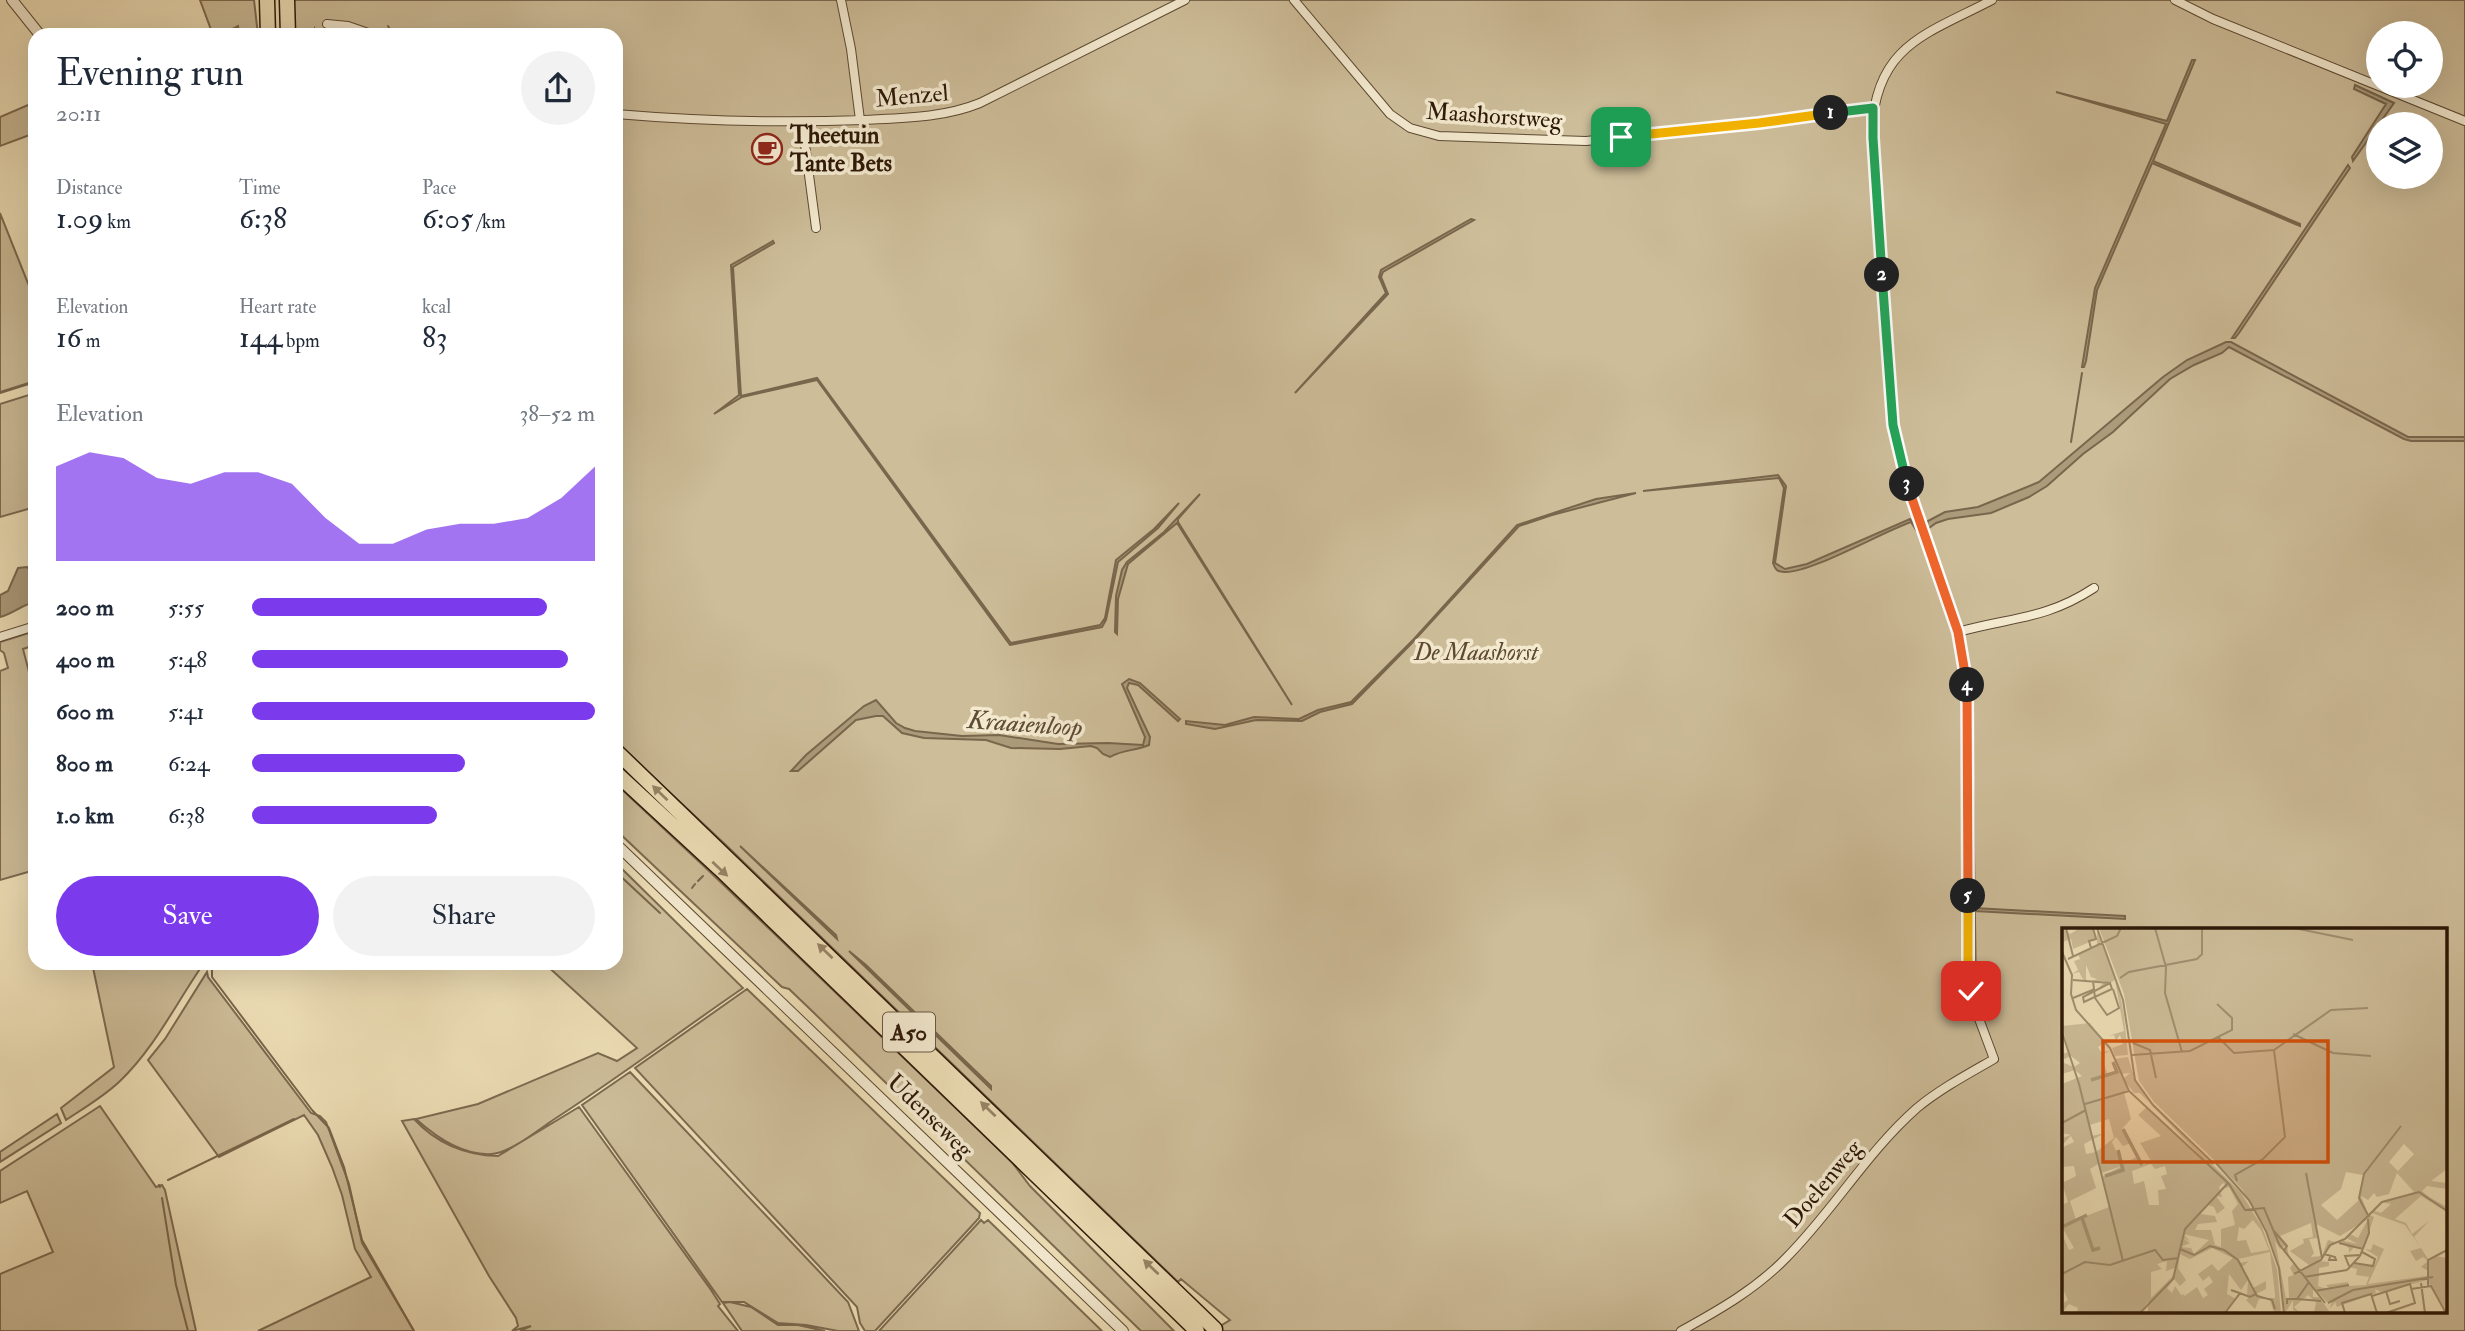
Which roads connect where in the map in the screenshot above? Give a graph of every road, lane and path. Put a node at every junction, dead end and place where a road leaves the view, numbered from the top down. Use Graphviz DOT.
graph roads {
  1 [pos="12,0"];
  2 [pos="267,0"];
  3 [pos="287,0"];
  4 [pos="841,0"];
  5 [pos="1185,0"];
  6 [pos="1294,0"];
  7 [pos="1992,0"];
  8 [pos="2175,0"];
  9 [pos="327,24"];
  10 [pos="34,28"];
  11 [pos="268,28"];
  12 [pos="288,28"];
  13 [pos="354,28"];
  14 [pos="1873,108"];
  15 [pos="623,114"];
  16 [pos="860,120"];
  17 [pos="2465,121"];
  18 [pos="802,122"];
  19 [pos="816,228"];
  20 [pos="2094,589"];
  21 [pos="28,628"];
  22 [pos="1958,632"];
  23 [pos="0,637"];
  24 [pos="623,758"];
  25 [pos="623,779"];
  26 [pos="623,851"];
  27 [pos="1215,1329"];
  28 [pos="1123,1331"];
  29 [pos="1197,1331"];
  30 [pos="1681,1331"];
  1 -- 10 [label="street"];
  2 -- 11 [label="highway"];
  3 -- 12 [label="highway"];
  4 -- 16 [label="street"];
  5 -- 16 [label="street, Menzel"];
  6 -- 14 [label="street, Maashorstweg"];
  7 -- 14 [label="street"];
  8 -- 17 [label="street"];
  9 -- 13 [label="street"];
  14 -- 22 [label="street"];
  15 -- 18 [label="street, Menzel"];
  16 -- 18 [label="street, Menzel"];
  18 -- 19 [label="street"];
  20 -- 22 [label="street"];
  21 -- 23 [label="street"];
  22 -- 30 [label="street, Doelenweg"];
  27 -- 24 [label="highway, A50, one-way"];
  25 -- 29 [label="highway, A50, one-way"];
  26 -- 28 [label="street, Udenseweg"];
}
